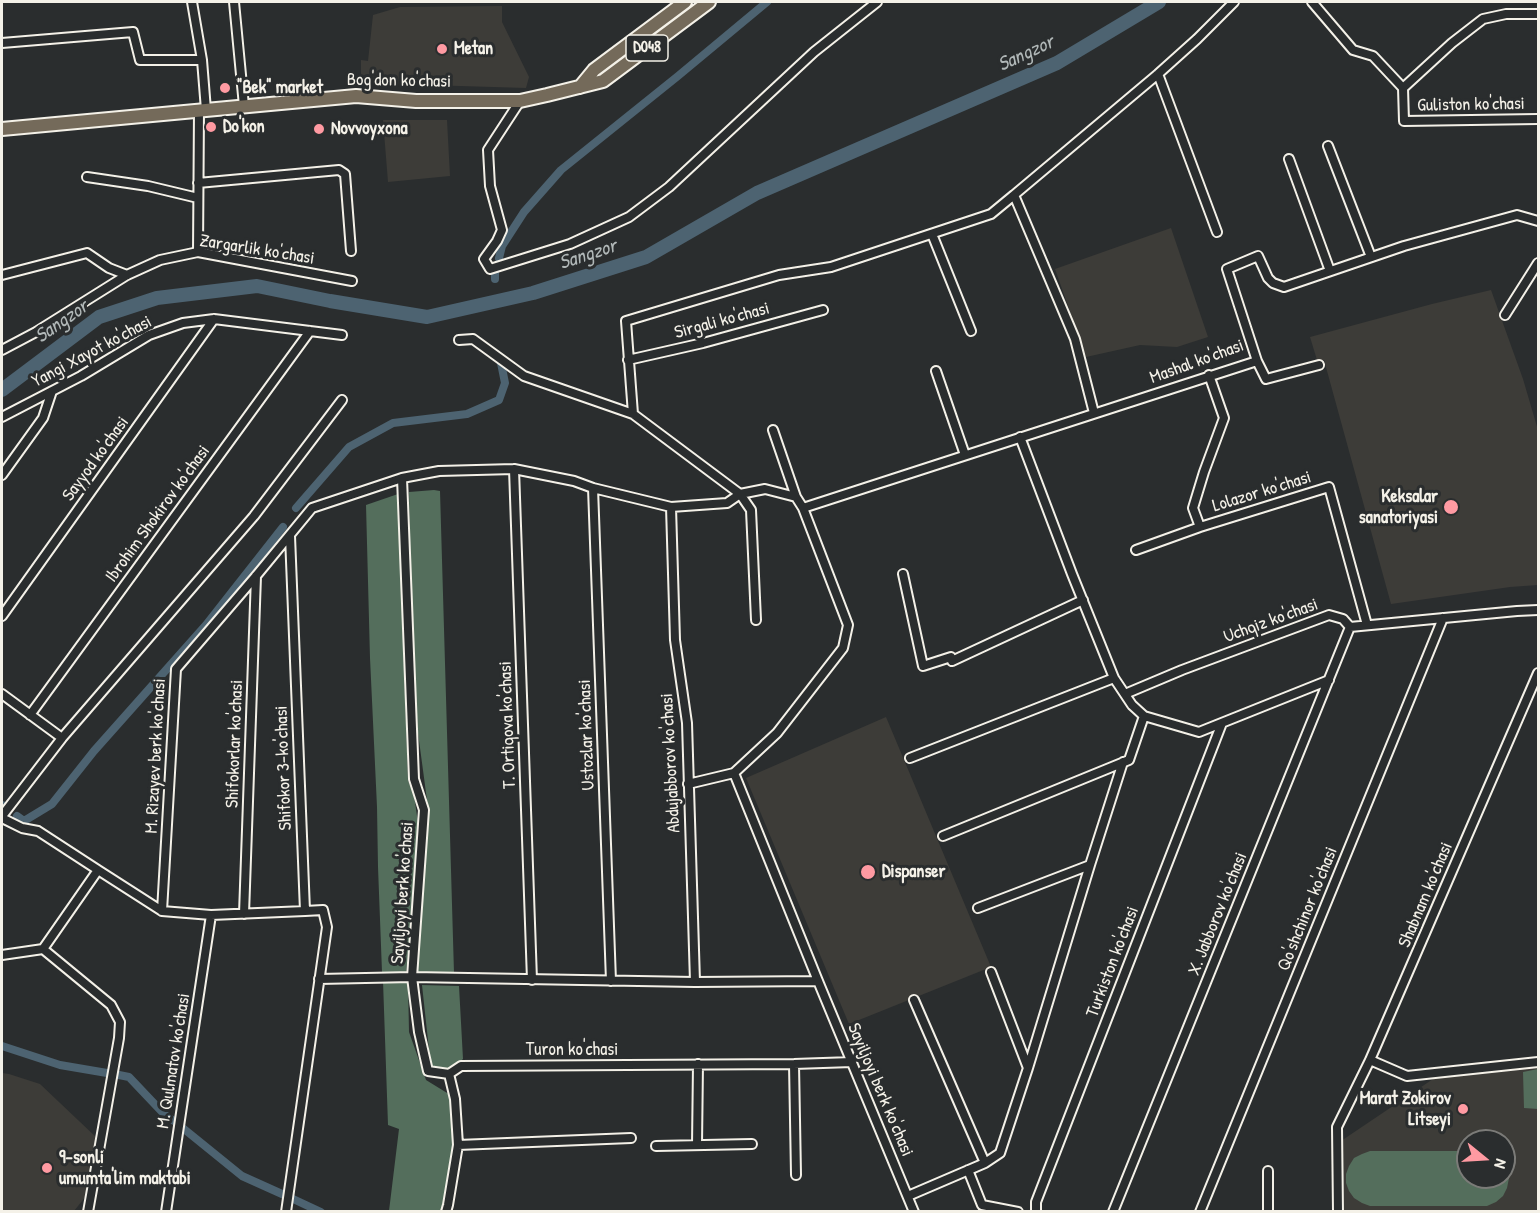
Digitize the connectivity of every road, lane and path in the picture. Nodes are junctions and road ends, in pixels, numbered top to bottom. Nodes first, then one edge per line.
1 (192, 2) edge
2 (234, 2) edge
3 (685, 2) edge
4 (709, 2) edge
5 (877, 2) edge
6 (1234, 2) edge
7 (1312, 2) edge
8 (1539, 14) edge
9 (2, 43) edge
10 (202, 60) junction
11 (1158, 74) junction
12 (580, 87) junction
13 (1403, 88) junction
14 (520, 100) junction
15 (244, 106) junction
16 (202, 110) junction
17 (1539, 118) edge
18 (2, 129) edge
19 (1328, 146) dead end
20 (1290, 159) dead end
21 (87, 177) dead end
22 (198, 183) junction
23 (1014, 195) junction
24 (198, 198) junction
25 (1539, 222) edge
26 (1217, 232) dead end
27 (932, 234) junction
28 (351, 251) dead end
29 (198, 252) junction
30 (1371, 257) junction
31 (1539, 263) edge
32 (1330, 271) junction
33 (2, 275) edge
34 (127, 275) junction
35 (352, 282) dead end
36 (823, 310) dead end
37 (1505, 315) dead end
38 (214, 319) junction
39 (310, 331) junction
40 (970, 331) dead end
41 (342, 335) dead end
42 (459, 340) dead end
43 (2, 350) edge
44 (628, 360) junction
45 (1257, 361) junction
46 (1319, 365) dead end
47 (936, 371) dead end
48 (1209, 375) junction
49 (52, 391) junction
50 (342, 400) dead end
51 (1094, 413) junction
52 (633, 414) junction
53 (2, 417) edge
54 (773, 430) dead end
55 (1020, 437) junction
56 (965, 455) junction
57 (514, 469) junction
58 (2, 475) edge
59 (402, 478) junction
60 (593, 488) junction
61 (740, 494) junction
62 (796, 497) junction
63 (671, 507) junction
64 (803, 508) junction
65 (1200, 527) junction
66 (290, 536) junction
67 (1136, 550) dead end
68 (903, 574) dead end
69 (256, 576) junction
70 (1083, 600) junction
71 (1539, 610) edge
72 (2, 616) edge
73 (1443, 618) junction
74 (756, 620) dead end
75 (1367, 626) junction
76 (1350, 627) junction
77 (1539, 673) edge
78 (1114, 678) junction
79 (1329, 680) junction
80 (2, 694) edge
81 (1125, 694) junction
82 (30, 715) junction
83 (1144, 716) junction
84 (1222, 723) junction
85 (62, 738) junction
86 (910, 758) dead end
87 (1123, 762) junction
88 (734, 773) junction
89 (688, 784) junction
90 (2, 817) edge
91 (943, 836) dead end
92 (1090, 865) junction
93 (98, 870) junction
94 (978, 908) dead end
95 (162, 911) junction
96 (305, 911) junction
97 (244, 914) junction
98 (211, 915) junction
99 (43, 949) junction
100 (2, 955) edge
101 (991, 972) dead end
102 (412, 977) junction
103 (319, 979) junction
104 (532, 980) junction
105 (611, 981) junction
106 (818, 981) junction
107 (695, 982) junction
108 (914, 1000) dead end
109 (1370, 1060) junction
110 (852, 1062) junction
111 (1539, 1062) edge
112 (698, 1064) junction
113 (794, 1064) junction
114 (1029, 1068) junction
115 (449, 1074) junction
116 (631, 1138) dead end
117 (752, 1144) dead end
118 (458, 1145) junction
119 (697, 1145) junction
120 (656, 1146) dead end
121 (985, 1163) junction
122 (968, 1170) junction
123 (1268, 1171) dead end
124 (796, 1175) dead end
125 (908, 1196) junction
126 (88, 1212) edge
127 (166, 1212) edge
128 (286, 1212) edge
129 (446, 1212) edge
130 (914, 1212) edge
131 (1018, 1212) edge
132 (1036, 1212) edge
133 (1113, 1212) edge
134 (1200, 1212) edge
135 (1268, 1212) edge
136 (1338, 1212) edge

1 - 10 street
2 - 15 street
3 - 12 main road, D048
4 - 12 main road, D048
5 - 14 street
6 - 11 street
7 - 13 street
8 - 13 street
9 - 10 street
10 - 16 street
11 - 23 street
11 - 26 street
12 - 14 main road, Bog'don ko'chasi / D048
13 - 17 street, Guliston ko'chasi
14 - 15 main road, Bog'don ko'chasi / D048
15 - 16 main road, Bog'don ko'chasi / D048
16 - 18 main road, Bog'don ko'chasi / D048
16 - 22 street
19 - 30 street
20 - 32 street
21 - 24 street
22 - 24 street
22 - 28 street
23 - 27 street
23 - 51 street
24 - 29 street
25 - 30 street, Mashal ko'chasi
27 - 40 street
27 - 44 street
29 - 34 street, Zargarlik ko'chasi
29 - 35 street, Zargarlik ko'chasi
30 - 32 street, Mashal ko'chasi
31 - 37 street
32 - 45 street, Mashal ko'chasi
33 - 34 street
34 - 43 street, Zargarlik ko'chasi
36 - 44 street, Sirgali ko'chasi
38 - 39 street, Yangi Xayot ko'chasi
38 - 49 street, Yangi Xayot ko'chasi
38 - 72 street, Sayyod ko'chasi
39 - 41 street, Yangi Xayot ko'chasi
39 - 82 street, Ibrohim Shokirov ko'chasi
42 - 52 street
44 - 52 street
45 - 46 street
45 - 48 street, Mashal ko'chasi
47 - 56 street
48 - 51 street, Mashal ko'chasi
48 - 65 street
49 - 53 street, Yangi Xayot ko'chasi
49 - 58 street
50 - 85 street
51 - 55 street, Mashal ko'chasi
52 - 61 street
54 - 62 street
55 - 56 street, Mashal ko'chasi
55 - 70 street
56 - 64 street, Mashal ko'chasi
57 - 59 street, M. Rizayev berk ko'chasi
57 - 60 street, M. Rizayev berk ko'chasi
57 - 104 street, T. Ortiqova ko'chasi
59 - 66 street, M. Rizayev berk ko'chasi
59 - 102 street, Sayiljoyi berk ko'chasi
60 - 63 street, M. Rizayev berk ko'chasi
60 - 105 street, Ustozlar ko'chasi
61 - 62 street, M. Rizayev berk ko'chasi
61 - 63 street, M. Rizayev berk ko'chasi
61 - 74 street
62 - 64 street
63 - 89 street, Abdujabborov ko'chasi
64 - 88 street
65 - 67 street, Lolazor ko'chasi
65 - 75 street, Lolazor ko'chasi
66 - 69 street, M. Rizayev berk ko'chasi
66 - 96 street, Shifokor 3-ko'chasi
68 - 70 street
69 - 95 street, M. Rizayev berk ko'chasi
69 - 97 street, Shifokorlar ko'chasi
70 - 78 street
71 - 73 street, Uchqiz ko'chasi
73 - 75 street, Uchqiz ko'chasi
73 - 134 street, Qo'shchinor ko'chasi
75 - 76 street, Uchqiz ko'chasi
76 - 79 street, X. Jabborov ko'chasi
76 - 81 street, Uchqiz ko'chasi
77 - 109 street, Shabnam ko'chasi
78 - 81 street
78 - 86 street
79 - 84 street
79 - 133 street, X. Jabborov ko'chasi
80 - 82 street
81 - 83 street
82 - 85 street
83 - 84 street
83 - 87 street
84 - 132 street, Turkiston ko'chasi
85 - 90 street
87 - 91 street
87 - 92 street
88 - 89 street
88 - 106 street, Sayiljoyi berk ko'chasi
89 - 107 street, Abdujabborov ko'chasi
90 - 93 street
92 - 94 street
92 - 114 street
93 - 95 street
93 - 99 street
95 - 98 street
96 - 97 street
96 - 103 street
97 - 98 street
98 - 127 street, M. Qulmatov ko'chasi
99 - 100 street
99 - 126 street
101 - 114 street
102 - 103 street
102 - 104 street, Sayiljoyi berk ko'chasi
102 - 115 street
103 - 128 street
104 - 105 street, Sayiljoyi berk ko'chasi
105 - 107 street, Sayiljoyi berk ko'chasi
106 - 107 street, Sayiljoyi berk ko'chasi
106 - 110 street, Sayiljoyi berk ko'chasi
108 - 121 street
109 - 111 street
109 - 136 street, Shabnam ko'chasi
110 - 113 street, Turon ko'chasi
110 - 125 street, Sayiljoyi berk ko'chasi
112 - 113 street, Turon ko'chasi
112 - 115 street, Turon ko'chasi
112 - 119 street
113 - 124 street
114 - 121 street
115 - 118 street
116 - 118 street
117 - 119 street
118 - 129 street
119 - 120 street
121 - 122 street
122 - 125 street
122 - 131 street
123 - 135 street
125 - 130 street, Sayiljoyi berk ko'chasi

